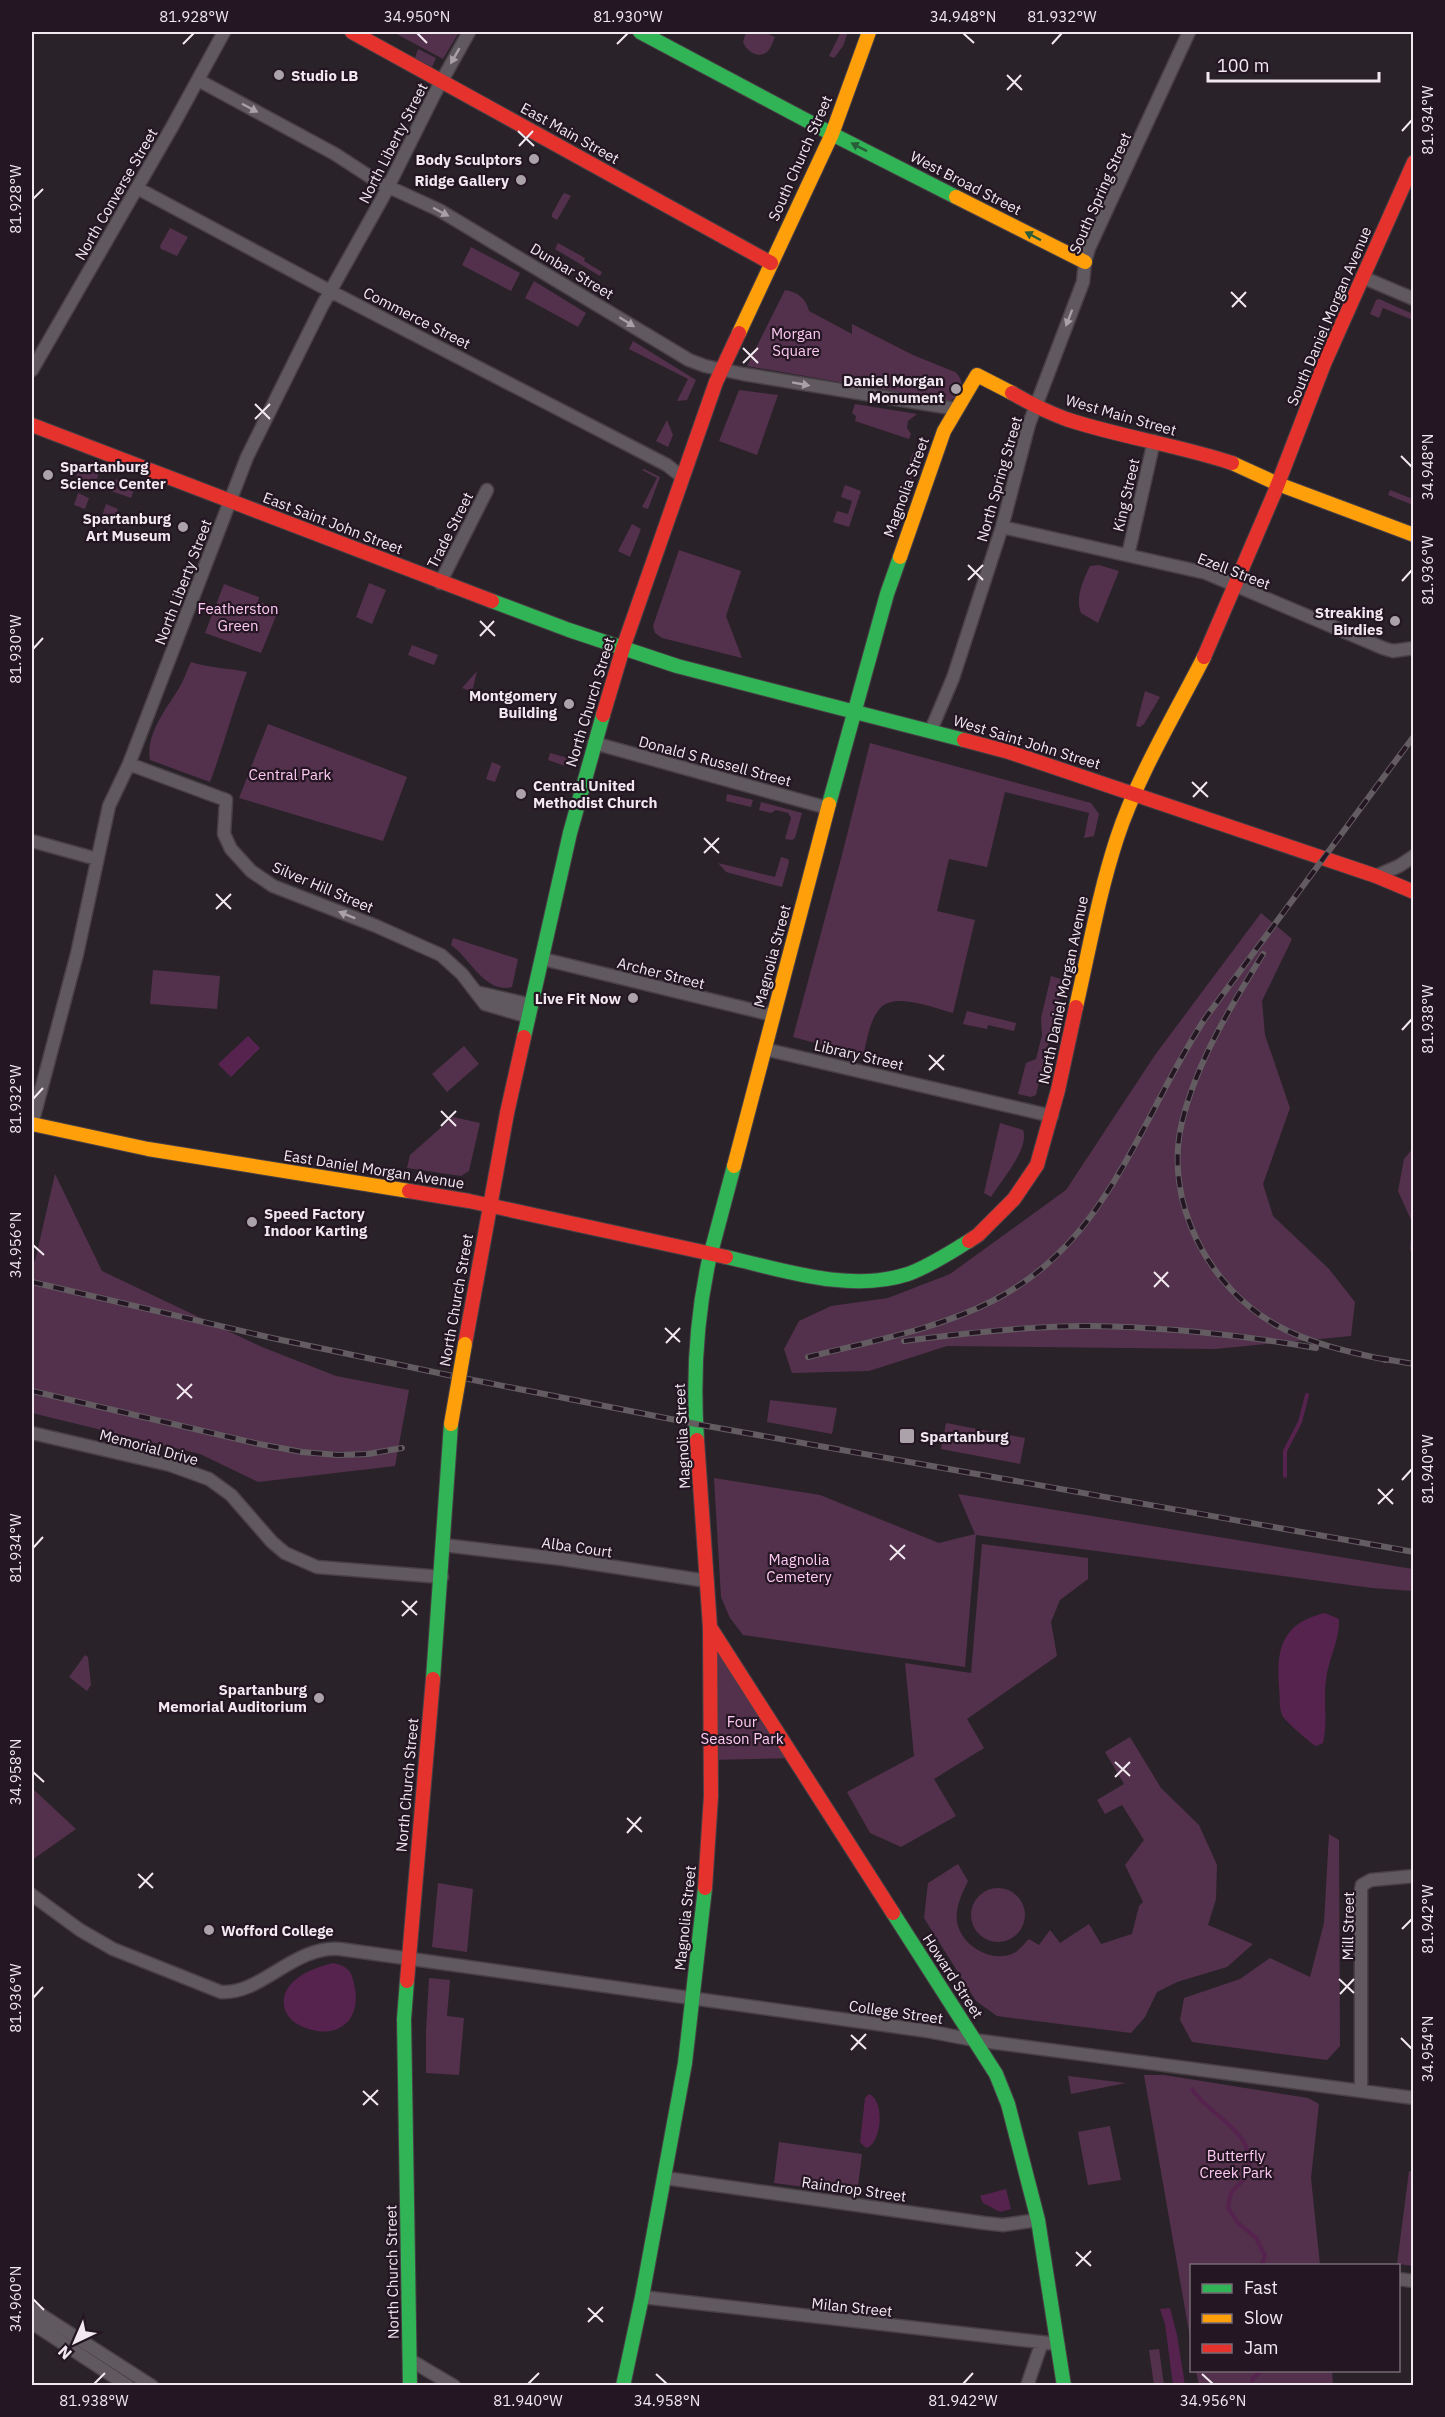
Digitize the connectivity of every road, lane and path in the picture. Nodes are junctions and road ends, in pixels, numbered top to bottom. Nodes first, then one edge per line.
1 (224, 32) edge
2 (352, 32) edge
3 (469, 32) edge
4 (640, 32) edge
5 (869, 32) edge
6 (1189, 32) edge
7 (198, 80) junction
8 (441, 81) junction
9 (832, 134) junction
10 (1413, 162) edge
11 (388, 187) junction
12 (137, 188) junction
13 (771, 262) junction
14 (1085, 262) junction
15 (1362, 276) junction
16 (330, 291) junction
17 (1413, 298) edge
18 (721, 369) junction
19 (32, 370) edge
20 (977, 375) joint
21 (1037, 405) junction
22 (957, 409) junction
23 (32, 425) edge
24 (1154, 441) junction
25 (682, 477) junction
26 (1280, 479) junction
27 (487, 490) dead end
28 (231, 501) junction
29 (1413, 523) edge
30 (1002, 527) junction
31 (1413, 535) edge
32 (1128, 555) junction
33 (440, 583) junction
34 (1236, 585) junction
35 (623, 648) junction
36 (1413, 648) edge
37 (854, 711) junction
38 (931, 730) junction
39 (594, 743) junction
40 (129, 764) junction
41 (1135, 793) junction
42 (828, 808) junction
43 (32, 841) edge
44 (1413, 856) edge
45 (97, 859) junction
46 (1376, 876) junction
47 (1413, 892) edge
48 (543, 959) junction
49 (476, 992) junction
50 (531, 1011) junction
51 (773, 1015) junction
52 (764, 1049) junction
53 (1052, 1116) junction
54 (32, 1124) edge
55 (488, 1205) junction
56 (710, 1254) junction
57 (32, 1433) edge
58 (443, 1545) junction
59 (442, 1577) junction
60 (707, 1581) junction
61 (710, 1627) junction
62 (1413, 1876) edge
63 (32, 1895) edge
64 (409, 1960) junction
65 (693, 1998) junction
66 (974, 2040) junction
67 (1361, 2091) junction
68 (1413, 2098) edge
69 (665, 2178) junction
70 (1038, 2220) junction
71 (642, 2297) junction
72 (32, 2309) edge
73 (32, 2323) edge
74 (1042, 2342) junction
75 (1058, 2344) junction
76 (410, 2360) junction
77 (128, 2385) edge
78 (152, 2385) edge
79 (410, 2385) edge
80 (453, 2385) edge
81 (623, 2385) edge
82 (1027, 2385) edge
83 (1064, 2385) edge

1 - 7 street, North Converse Street
2 - 8 main road, East Main Street
3 -> 8 street, North Liberty Street
4 - 9 main road, West Broad Street
5 - 9 main road, South Church Street
6 - 14 street, South Spring Street
7 -> 11 street, Dunbar Street
7 - 12 street, North Converse Street
8 - 11 street, North Liberty Street
8 - 13 main road, East Main Street
9 - 13 main road, South Church Street
14 -> 9 main road, West Broad Street
10 - 15 main road, South Daniel Morgan Avenue
11 - 16 street, North Liberty Street
11 -> 18 street, Dunbar Street
12 - 16 street, Commerce Street
12 - 19 street, North Converse Street
13 - 18 main road, North Church Street
14 -> 21 street, South Spring Street
15 - 17 street
15 - 26 main road, South Daniel Morgan Avenue
16 - 25 street, Commerce Street
16 - 28 street, North Liberty Street
18 -> 22 street, Dunbar Street
18 - 25 main road, North Church Street
20 - 21 main road, West Main Street
20 - 22 main road, Magnolia Street
21 - 24 main road, West Main Street
21 - 30 street, North Spring Street
22 - 37 main road, Magnolia Street
23 - 28 main road, East Saint John Street
24 - 26 main road, West Main Street
24 - 32 street, King Street
25 - 35 main road, North Church Street
26 - 29 main road, West Main Street
26 - 31 main road, West Main Street
26 - 34 main road, North Daniel Morgan Avenue
27 - 33 street, Trade Street
28 - 33 main road, East Saint John Street
28 - 40 street, North Liberty Street
30 - 32 street, Ezell Street
30 - 38 street, North Spring Street
32 - 34 street, Ezell Street
33 - 35 main road, East Saint John Street
34 - 36 street, Ezell Street
34 - 41 main road, North Daniel Morgan Avenue
35 - 37 main road, West Saint John Street
35 - 39 main road, North Church Street
37 - 38 main road, West Saint John Street
37 - 42 main road, Magnolia Street
38 - 41 main road, West Saint John Street
39 - 42 street, Donald S Russell Street
39 - 48 main road, North Church Street
40 - 45 street, North Liberty Street
49 -> 40 street, Silver Hill Street
41 - 46 main road, West Saint John Street
41 - 53 main road, North Daniel Morgan Avenue
42 - 51 main road, Magnolia Street
43 - 45 street
44 - 46 street
45 - 54 street, North Liberty Street
46 - 47 main road, West Saint John Street
48 - 50 main road, North Church Street
48 - 51 street, Archer Street
49 - 50 street
49 - 50 street, Silver Hill Street
50 - 55 main road, North Church Street
51 - 52 main road, Magnolia Street
52 - 53 street, Library Street
52 - 56 main road, Magnolia Street
53 - 56 main road, North Daniel Morgan Avenue
54 - 55 main road, East Daniel Morgan Avenue
55 - 56 main road, East Daniel Morgan Avenue
55 - 58 main road, North Church Street, bridge
56 - 60 main road, Magnolia Street
57 - 59 street, Memorial Drive
58 - 59 main road, North Church Street
58 - 60 street, Alba Court
59 - 64 main road, North Church Street
60 - 61 main road, Magnolia Street
61 - 65 main road, Magnolia Street
61 - 66 main road, Howard Street
62 - 67 street, Mill Street
63 - 64 street, College Street
64 - 65 street, College Street
64 - 76 main road, North Church Street
65 - 66 street, College Street
65 - 69 main road, Magnolia Street
66 - 67 street, College Street
66 - 70 main road, Howard Street
67 - 68 street, College Street
69 - 70 street, Raindrop Street
69 - 71 main road, Magnolia Street
70 - 75 main road, Howard Street
71 - 74 street, Milan Street
71 - 81 main road, Magnolia Street
72 - 78 street
73 - 77 street
74 - 75 street, Milan Street
74 - 82 street
75 - 83 main road, Howard Street
76 - 79 main road, North Church Street
76 - 80 street

